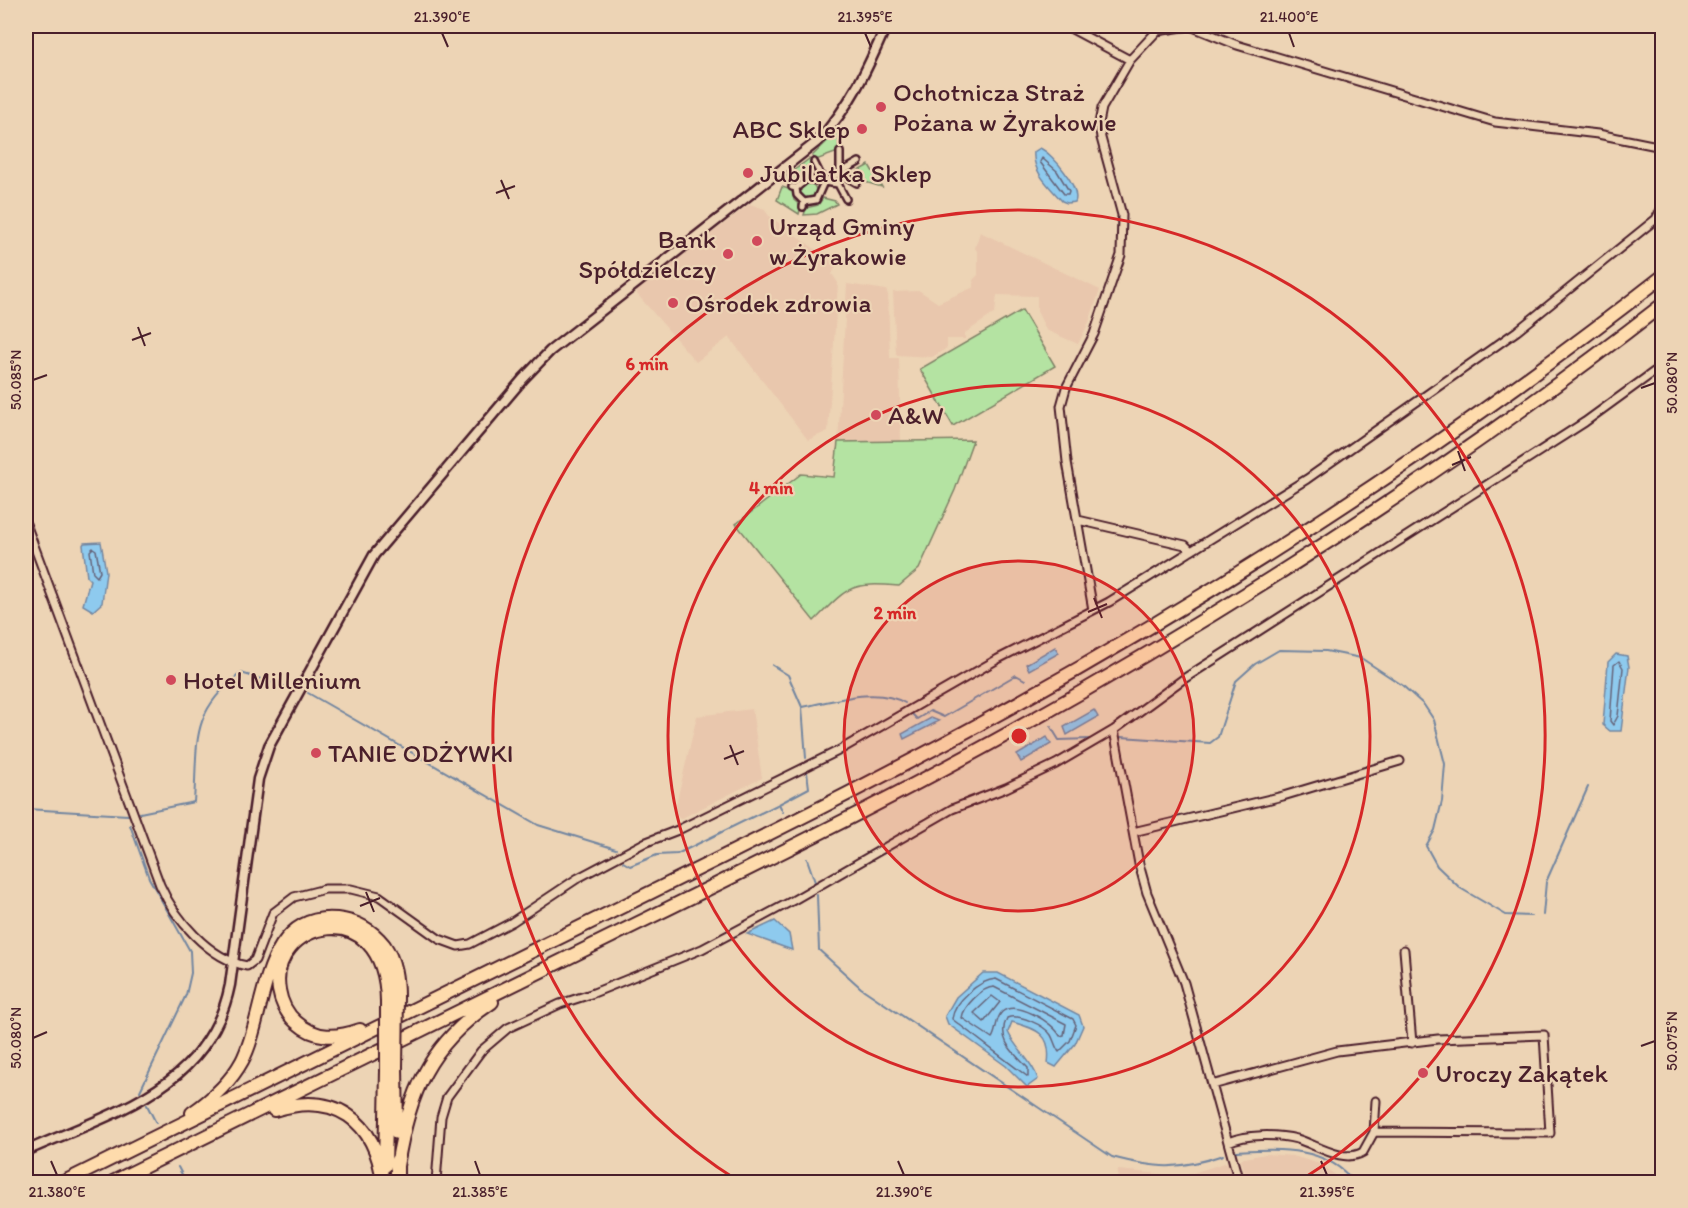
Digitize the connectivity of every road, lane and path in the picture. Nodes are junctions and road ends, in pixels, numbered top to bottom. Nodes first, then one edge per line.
1 (886, 26) edge
2 (1066, 26) edge
3 (1195, 27) edge
4 (1130, 60) junction
5 (1662, 147) edge
6 (840, 152) dead end
7 (814, 162) dead end
8 (859, 162) dead end
9 (840, 173) junction
10 (824, 182) junction
11 (857, 183) dead end
12 (846, 200) dead end
13 (1662, 207) edge
14 (1662, 277) edge
15 (1662, 305) edge
16 (1662, 366) edge
17 (1078, 520) junction
18 (26, 524) edge
19 (1191, 551) junction
20 (1093, 610) junction
21 (1114, 729) junction
22 (1400, 761) dead end
23 (1134, 832) junction
24 (1404, 950) dead end
25 (234, 963) junction
26 (531, 977) junction
27 (392, 999) junction
28 (404, 1015) junction
29 (1412, 1043) junction
30 (392, 1069) junction
31 (1212, 1085) junction
32 (1376, 1101) dead end
33 (236, 1122) junction
34 (1374, 1132) junction
35 (156, 1137) junction
36 (1228, 1142) junction
37 (26, 1151) edge
38 (397, 1166) junction
39 (64, 1182) edge
40 (114, 1182) edge
41 (384, 1182) edge
42 (397, 1182) edge
43 (436, 1182) edge
44 (1239, 1182) edge

1 - 25 street
2 - 4 street
3 - 4 street
3 - 5 street
4 - 17 street
6 - 9 street
7 - 10 street
8 - 9 street
9 - 10 street
9 - 11 street
10 - 10 street
10 - 12 street
13 - 19 street
14 - 28 highway
15 - 26 highway
16 - 21 street
17 - 19 street
17 - 20 street
18 - 25 street
19 - 20 street
20 - 25 street
21 - 23 street
21 - 43 street
22 - 23 street
23 - 31 street
24 - 29 street
25 - 37 street
26 - 33 highway
26 - 38 highway
27 - 28 highway
27 - 30 highway, bridge
27 - 35 highway
28 - 35 highway
29 - 31 street
29 - 34 street
30 - 38 highway
30 - 41 highway
31 - 36 street
32 - 34 street
33 - 40 highway
33 - 41 highway
34 - 36 street
35 - 39 highway
36 - 44 street
38 - 42 highway

